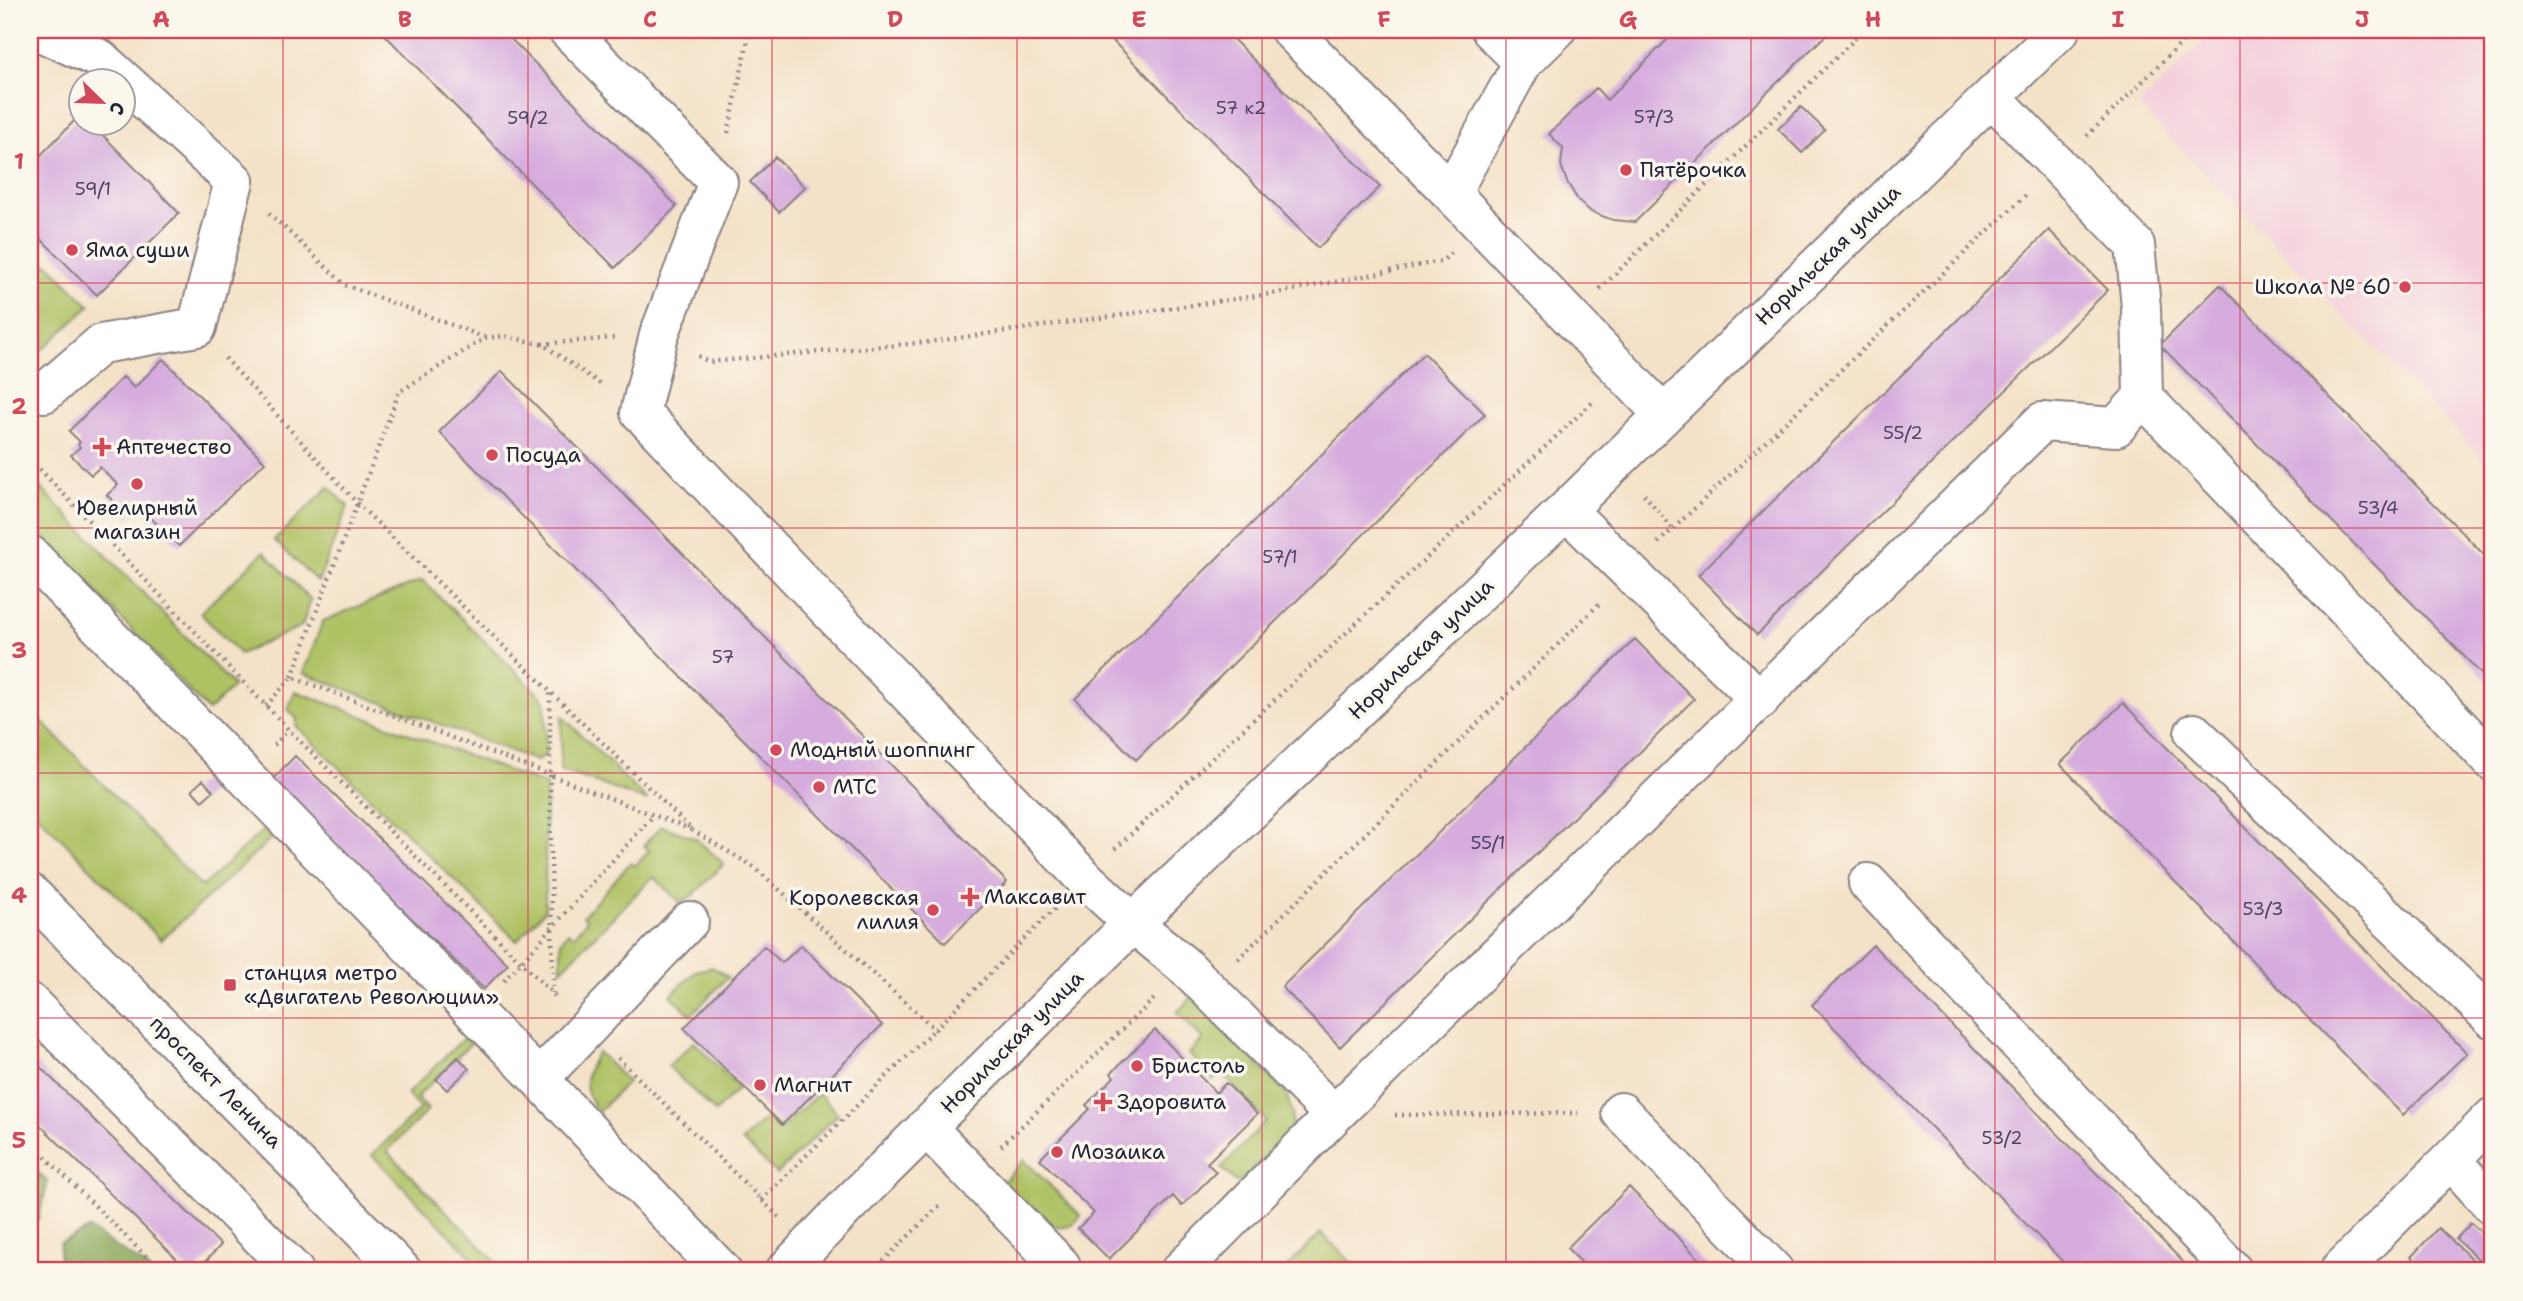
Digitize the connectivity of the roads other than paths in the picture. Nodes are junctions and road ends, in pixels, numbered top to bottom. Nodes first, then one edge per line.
1 (36, 30) edge
2 (568, 30) edge
3 (1290, 30) edge
4 (1491, 30) edge
5 (1556, 30) edge
6 (2060, 30) edge
7 (1523, 62) junction
8 (1992, 97) junction
9 (1451, 192) junction
10 (44, 393) dead end
11 (2143, 397) junction
12 (1663, 414) junction
13 (1566, 510) junction
14 (30, 555) edge
15 (1760, 701) junction
16 (2194, 733) dead end
17 (2493, 762) edge
18 (1868, 883) dead end
19 (30, 893) edge
20 (689, 921) dead end
21 (1133, 923) junction
22 (30, 1003) edge
23 (2493, 1019) edge
24 (539, 1079) junction
25 (1621, 1112) road end
26 (1334, 1115) junction
27 (2493, 1117) edge
28 (926, 1127) junction
29 (2451, 1160) junction
30 (2493, 1206) edge
31 (796, 1258) edge
32 (1062, 1266) dead end
33 (2341, 1270) edge
34 (294, 1271) edge
35 (402, 1271) edge
36 (722, 1271) edge
37 (1180, 1271) edge
38 (1774, 1271) edge
39 (2233, 1271) edge

1 - 10 street
2 - 21 street
3 - 9 street
4 - 7 street
5 - 7 street
6 - 8 street, Норильская улица
7 - 9 street
8 - 11 street
8 - 12 street, Норильская улица
9 - 12 street
11 - 15 street
11 - 17 street
12 - 13 street, Норильская улица
13 - 15 street
13 - 21 street, Норильская улица
14 - 24 street
15 - 26 street
16 - 23 street
18 - 39 street
19 - 35 street, проспект Ленина
20 - 24 street
21 - 26 street
21 - 28 street, Норильская улица
22 - 34 street
24 - 36 street
25 - 38 street
26 - 37 street
27 - 29 street
28 - 31 street, Норильская улица
28 - 32 street
29 - 30 street
29 - 33 street

